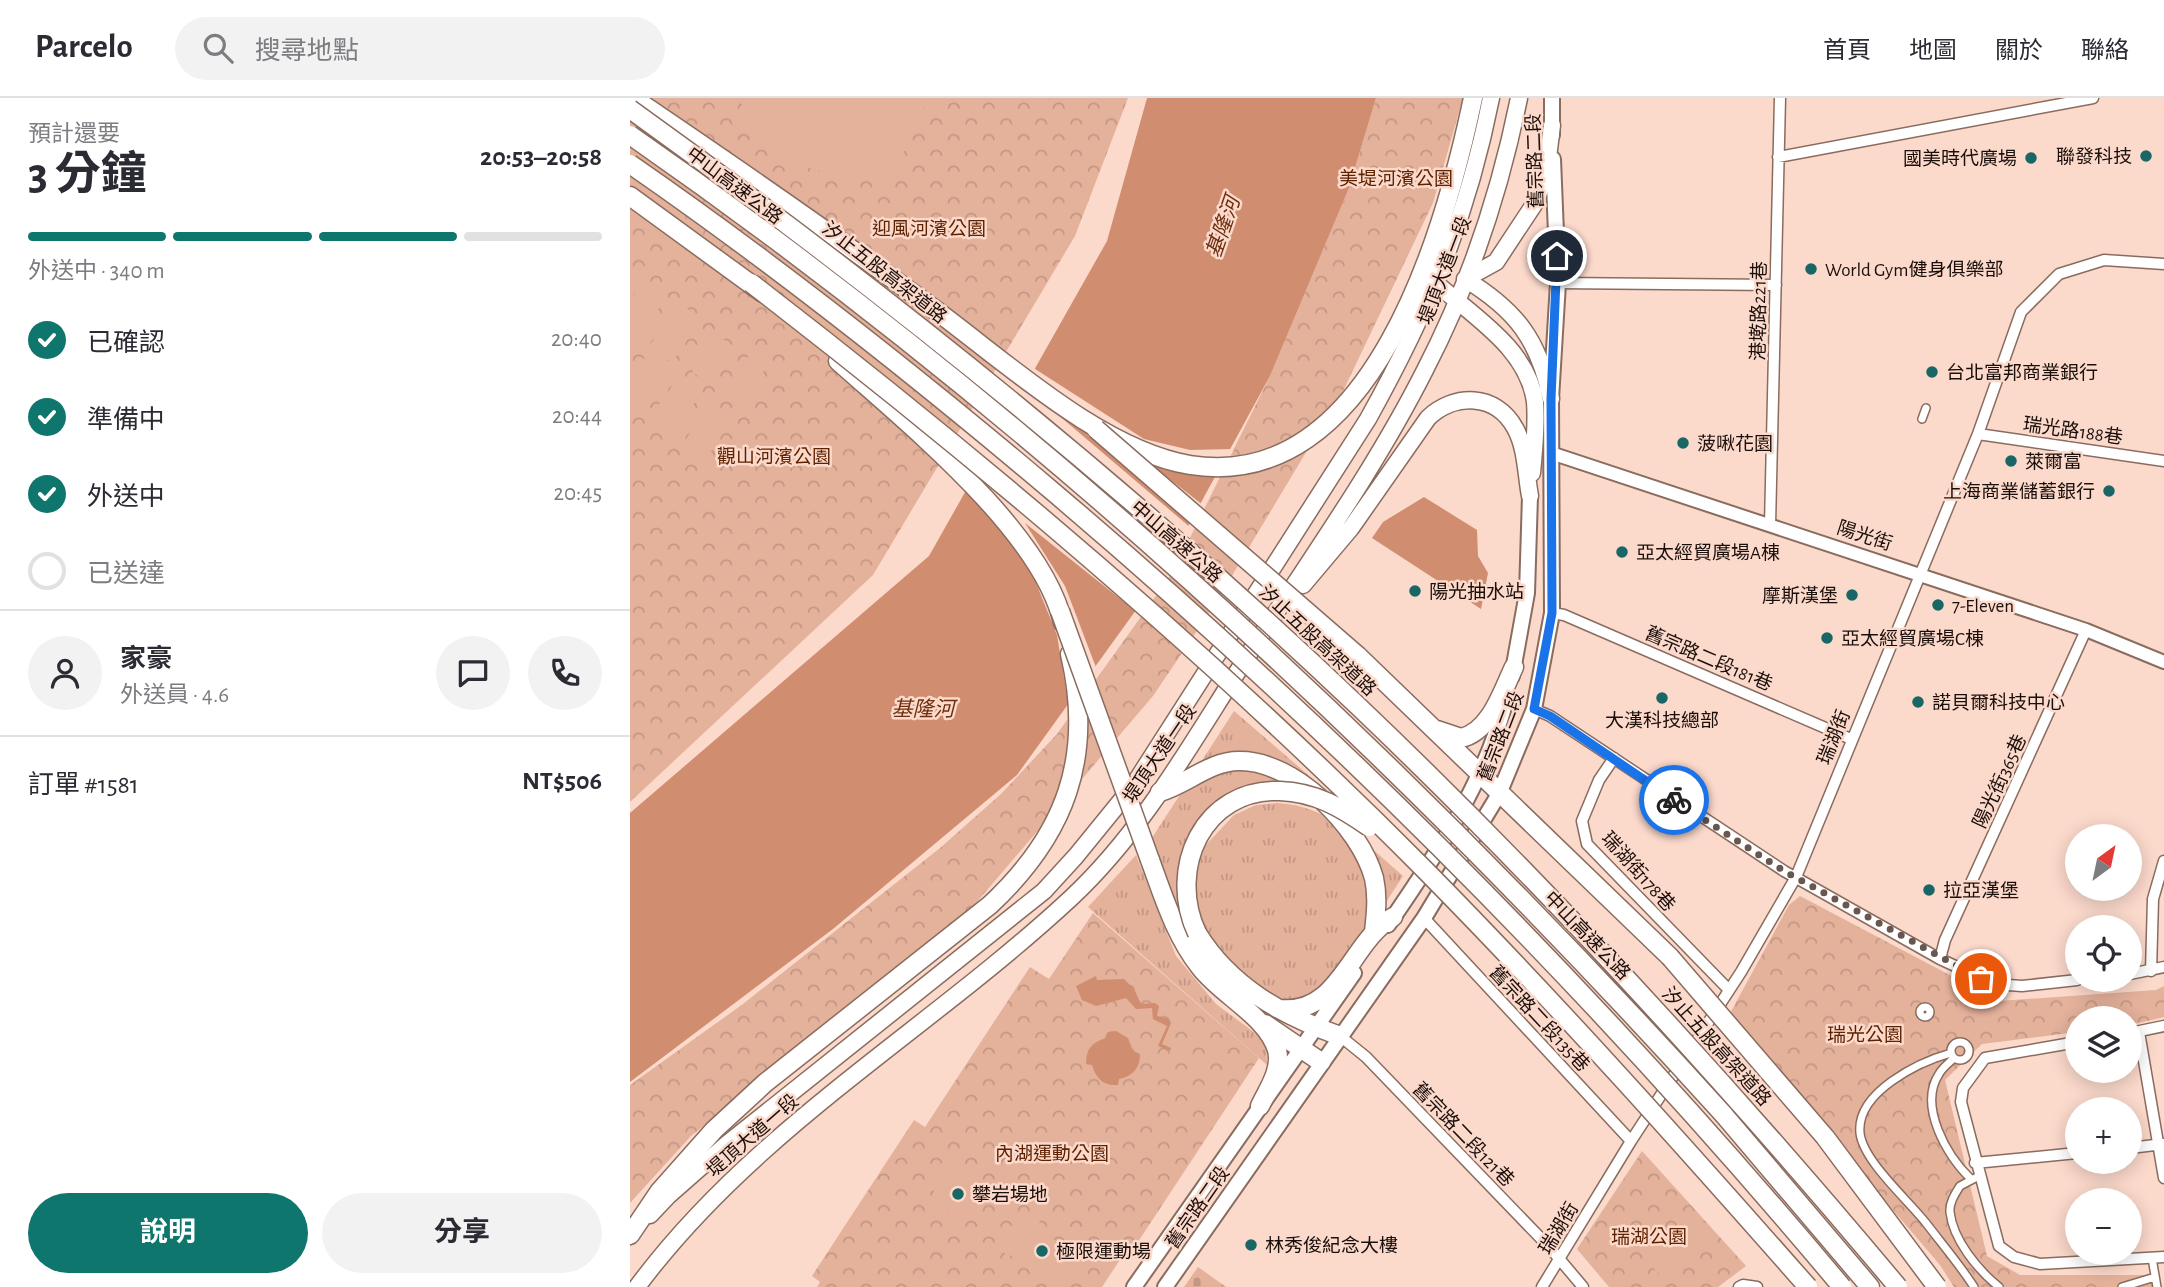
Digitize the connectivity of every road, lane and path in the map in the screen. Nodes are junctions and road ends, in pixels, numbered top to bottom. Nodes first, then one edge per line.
1 (634, 98) edge
2 (1473, 98) edge
3 (1492, 98) edge
4 (1518, 98) edge
5 (1552, 98) edge
6 (1780, 98) edge
7 (2093, 98) edge
8 (630, 109) edge
9 (1552, 125) junction
10 (630, 135) edge
11 (1778, 157) junction
12 (630, 164) edge
13 (630, 196) edge
14 (2164, 264) edge
15 (1465, 279) junction
16 (751, 283) junction
17 (1558, 283) junction
18 (1437, 284) junction
19 (1776, 285) junction
20 (1457, 302) junction
21 (1551, 399) junction
22 (1926, 407) dead end
23 (1923, 419) dead end
24 (1096, 429) junction
25 (1978, 434) junction
26 (1552, 453) junction
27 (2164, 461) edge
28 (1530, 496) junction
29 (1770, 525) junction
30 (1920, 574) junction
31 (1060, 611) junction
32 (1552, 613) junction
33 (2086, 630) junction
34 (1263, 632) junction
35 (2163, 658) edge
36 (1514, 667) junction
37 (1534, 709) junction
38 (1426, 722) junction
39 (1851, 739) junction
40 (1614, 758) junction
41 (1479, 774) junction
42 (1160, 792) junction
43 (1499, 794) junction
44 (2164, 862) edge
45 (1424, 869) junction
46 (1796, 877) junction
47 (1393, 917) junction
48 (1424, 918) junction
49 (1374, 932) junction
50 (1940, 959) junction
51 (2164, 967) edge
52 (2151, 971) junction
53 (2142, 972) edge
54 (2065, 981) edge
55 (1729, 990) junction
56 (1280, 1009) junction
57 (1245, 1010) junction
58 (2164, 1026) edge
59 (1316, 1027) junction
60 (2142, 1030) edge
61 (1340, 1035) junction
62 (2065, 1044) edge
63 (1301, 1048) junction
64 (1952, 1056) junction
65 (1966, 1058) junction
66 (1321, 1062) junction
67 (2142, 1064) edge
68 (1976, 1068) junction
69 (1261, 1106) junction
70 (1631, 1141) junction
71 (2162, 1144) edge
72 (2142, 1146) edge
73 (2065, 1154) edge
74 (1975, 1163) junction
75 (1974, 1177) junction
76 (2164, 1178) edge
77 (630, 1237) edge
78 (2164, 1257) edge
79 (2152, 1258) junction
80 (1560, 1260) junction
81 (2155, 1277) junction
82 (637, 1287) edge
83 (1134, 1287) edge
84 (1165, 1287) edge
85 (1542, 1287) edge
86 (1583, 1287) edge
87 (1738, 1287) edge
88 (1757, 1287) edge
89 (1808, 1287) edge
90 (1842, 1287) edge
91 (1870, 1287) edge
92 (1898, 1287) edge
93 (1937, 1287) edge
94 (1975, 1287) edge
95 (1999, 1287) edge
96 (2122, 1287) edge
97 (2157, 1287) edge

1 - 24 highway
2 - 24 highway
3 - 18 highway, 堤頂大道一段
4 - 15 highway, 堤頂大道一段
5 - 9 main road, 舊宗路二段
6 - 11 street, 港墘路221巷
7 - 11 street
8 - 92 highway, 汐止五股高架道路, bridge
9 - 15 highway
9 - 17 main road, 舊宗路二段
10 - 91 highway, 中山高速公路, bridge
11 - 19 street, 港墘路221巷
12 - 90 highway, bridge
13 - 16 highway
14 - 25 street, 瑞湖街
15 - 20 highway, 堤頂大道一段
15 - 21 highway
16 - 31 highway, bridge
16 - 45 highway, bridge
17 - 19 street
17 - 21 main road, 舊宗路二段
18 - 20 highway
18 - 77 highway, 堤頂大道一段
19 - 29 street, 港墘路221巷
20 - 28 highway
20 - 34 highway, 堤頂大道一段
21 - 26 main road, 舊宗路二段
22 - 23 street
24 - 38 highway, bridge
25 - 27 street, 瑞光路188巷
25 - 30 street, 瑞湖街
26 - 29 street, 陽光街
26 - 32 main road, 舊宗路二段
28 - 34 highway
28 - 36 main road, 舊宗路二段
29 - 30 street, 陽光街
30 - 33 street, 陽光街
30 - 39 street, 瑞湖街
31 - 57 highway, bridge
31 - 77 highway, bridge
32 - 37 main road, 舊宗路二段
32 - 39 street, 舊宗路二段181巷
33 - 35 street, 陽光街
33 - 50 street, 陽光街365巷
34 - 42 highway, 堤頂大道一段
36 - 38 highway
36 - 41 main road, 舊宗路二段
37 - 40 street
37 - 43 main road, 舊宗路二段
38 - 41 highway
39 - 46 street, 瑞湖街
40 - 46 street
40 - 55 street, 瑞湖街178巷
41 - 43 highway
41 - 47 main road, 舊宗路二段
42 - 49 highway
42 - 82 highway, 堤頂大道一段
43 - 48 main road, 舊宗路二段
43 - 93 highway, bridge
44 - 52 street
45 - 56 highway, bridge
45 - 89 highway, bridge
46 - 50 street
46 - 55 street, 瑞湖街
47 - 49 highway
47 - 59 main road, 舊宗路二段
48 - 61 main road, 舊宗路二段
48 - 70 street, 舊宗路二段135巷
49 - 56 highway
50 - 54 street
51 - 52 street
52 - 53 street
55 - 70 street, 瑞湖街
56 - 59 highway
57 - 63 highway
57 - 69 highway
58 - 60 street
59 - 61 highway
59 - 63 main road, 舊宗路二段
61 - 66 main road, 舊宗路二段
61 - 80 street, 舊宗路二段121巷
62 - 68 street
63 - 66 highway
63 - 69 main road, 舊宗路二段
64 - 65 street
64 - 65 street
64 - 75 street
64 - 94 street
65 - 68 street
66 - 84 main road, 舊宗路二段
67 - 71 street
68 - 74 street
69 - 83 main road, 舊宗路二段
70 - 80 street, 瑞湖街
71 - 72 street
71 - 76 street
73 - 74 street
74 - 75 street
75 - 79 street
75 - 95 street
78 - 79 street
79 - 81 street
80 - 85 street, 瑞湖街
80 - 86 street, 舊宗路二段121巷
81 - 96 street
81 - 97 street
87 - 88 street

